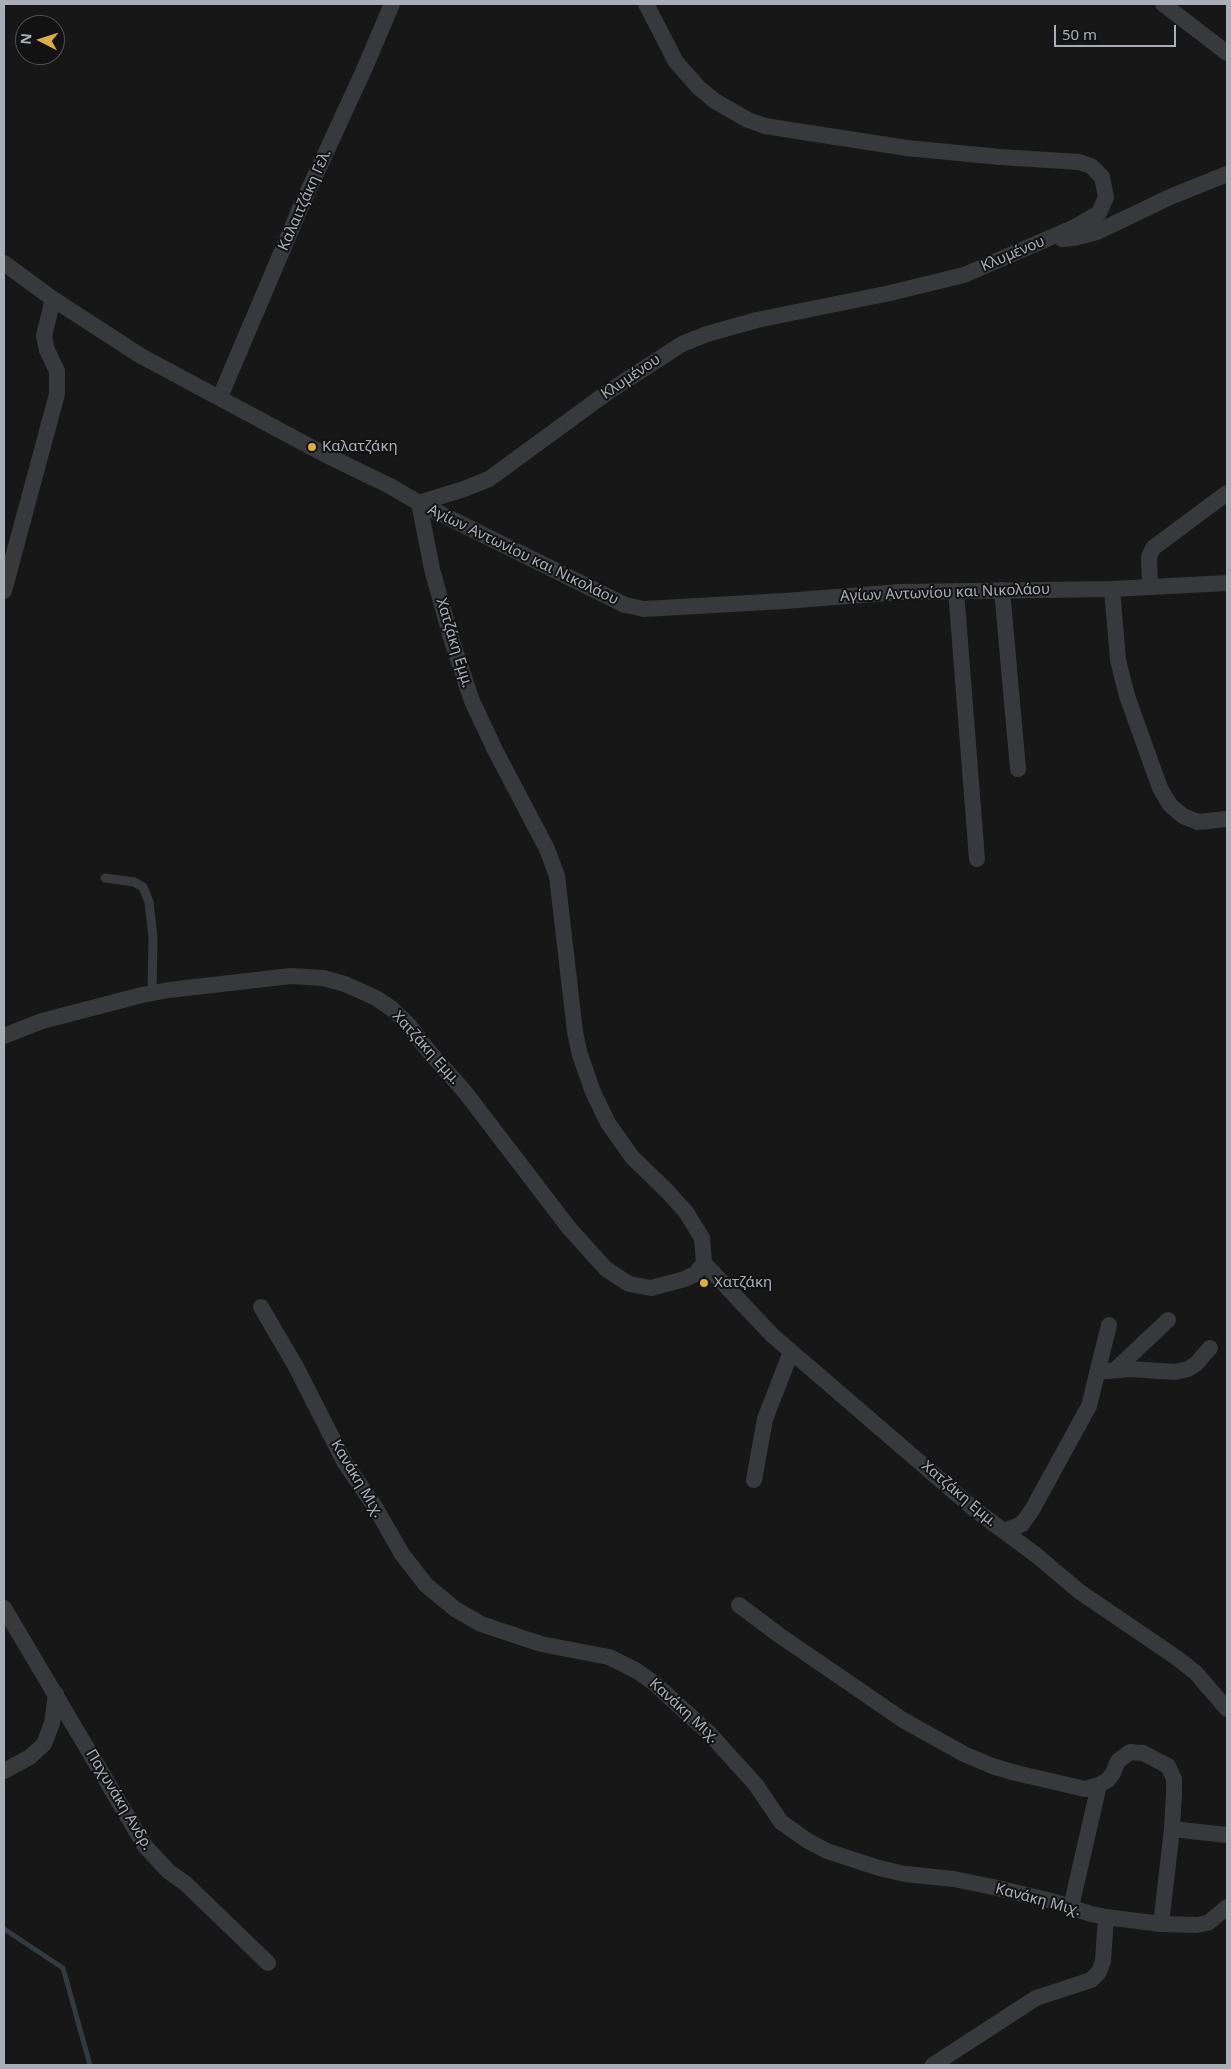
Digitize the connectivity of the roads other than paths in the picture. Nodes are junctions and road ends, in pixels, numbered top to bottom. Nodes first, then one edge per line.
1 (392, 4) edge
2 (646, 4) edge
3 (1163, 4) edge
4 (1227, 53) edge
5 (1227, 174) edge
6 (1050, 238) junction
7 (4, 262) edge
8 (53, 299) junction
9 (220, 397) junction
10 (1227, 493) edge
11 (419, 503) junction
12 (1227, 583) edge
13 (1150, 586) junction
14 (1112, 589) junction
15 (1002, 590) junction
16 (4, 591) edge
17 (956, 591) junction
18 (1018, 769) dead end
19 (1227, 819) edge
20 (977, 859) dead end
21 (105, 878) dead end
22 (152, 993) junction
23 (4, 1036) edge
24 (704, 1263) junction
25 (261, 1307) dead end
26 (1168, 1320) dead end
27 (1109, 1325) dead end
28 (1210, 1348) dead end
29 (791, 1352) junction
30 (1115, 1370) junction
31 (1097, 1372) junction
32 (754, 1480) dead end
33 (1004, 1531) junction
34 (739, 1605) dead end
35 (4, 1608) edge
36 (56, 1694) junction
37 (1227, 1709) edge
38 (4, 1771) edge
39 (1098, 1785) junction
40 (1172, 1829) junction
41 (1227, 1835) edge
42 (1071, 1907) junction
43 (1227, 1907) edge
44 (1106, 1917) junction
45 (1161, 1924) junction
46 (268, 1963) dead end
47 (933, 2065) edge

1 - 9 street, Καλαιτζάκη Γελ.
2 - 6 street, Κλυμένου
3 - 4 street
5 - 6 street
6 - 11 street, Κλυμένου
7 - 8 street, Αγίων Αντωνίου και Νικολάου
8 - 9 street, Αγίων Αντωνίου και Νικολάου
8 - 16 street
9 - 11 street, Αγίων Αντωνίου και Νικολάου
10 - 13 street
11 - 17 street, Αγίων Αντωνίου και Νικολάου
11 - 24 street, Χατζάκη Εμμ.
12 - 13 street, Αγίων Αντωνίου και Νικολάου
13 - 14 street, Αγίων Αντωνίου και Νικολάου
14 - 15 street, Αγίων Αντωνίου και Νικολάου
14 - 19 street
15 - 17 street, Αγίων Αντωνίου και Νικολάου
15 - 18 street
17 - 20 street
21 - 22 lane
22 - 23 street, Χατζάκη Εμμ.
22 - 24 street, Χατζάκη Εμμ.
24 - 29 street, Χατζάκη Εμμ.
25 - 42 street, Κανάκη Μιχ.
26 - 30 street
27 - 31 street
28 - 30 street
29 - 32 street
29 - 33 street, Χατζάκη Εμμ.
30 - 31 street
31 - 33 street
33 - 37 street, Χατζάκη Εμμ.
34 - 39 street
35 - 36 street, Παχυνάκη Ανδρ.
36 - 38 street
36 - 46 street, Παχυνάκη Ανδρ.
39 - 40 street
39 - 42 street
40 - 41 street
40 - 45 street
42 - 44 street, Κανάκη Μιχ.
43 - 45 street, Κανάκη Μιχ.
44 - 45 street, Κανάκη Μιχ.
44 - 47 street

